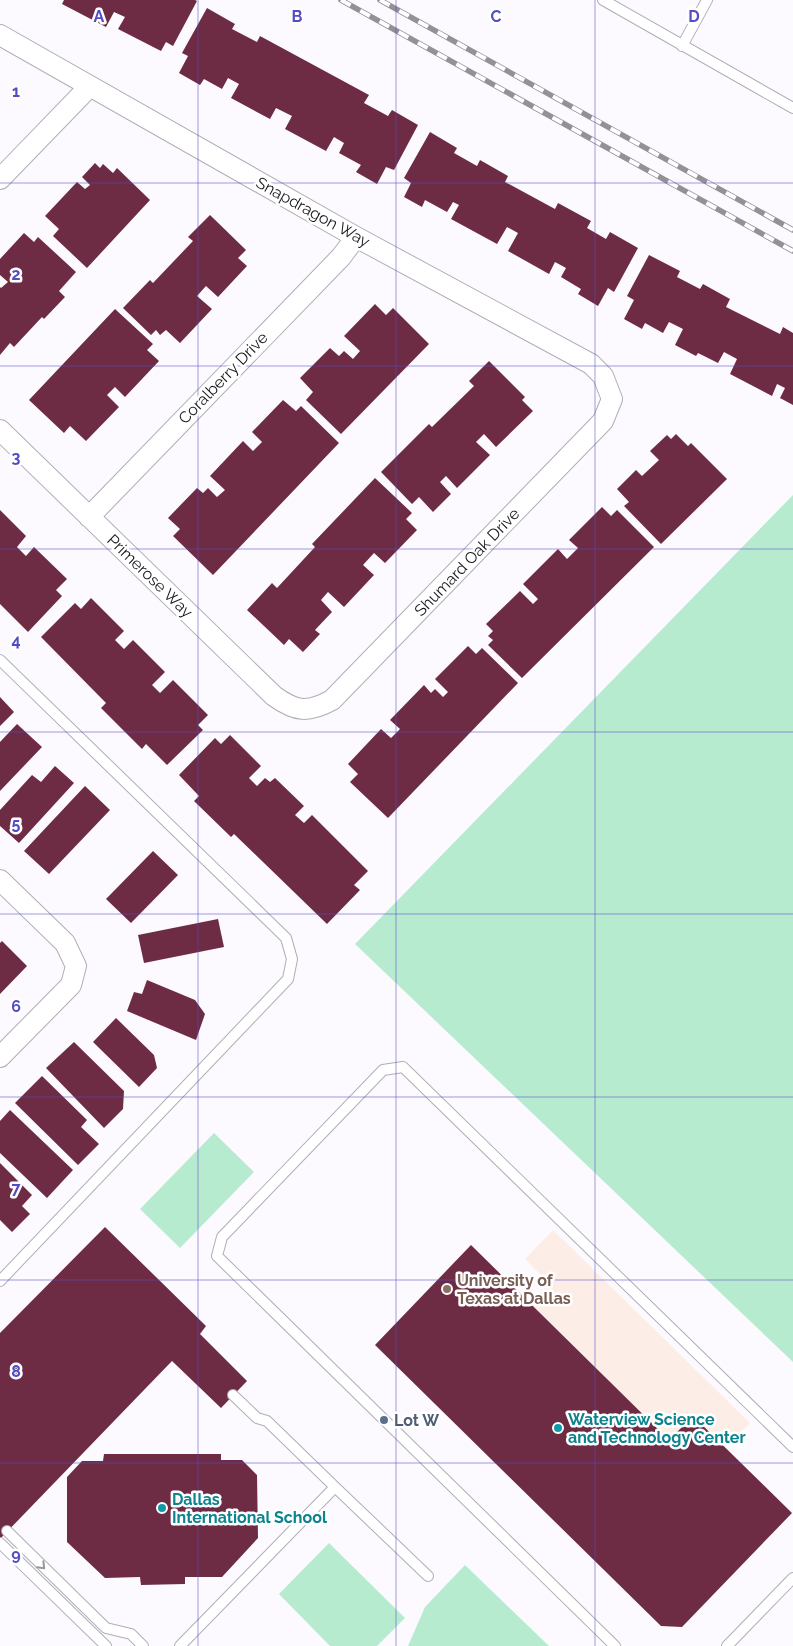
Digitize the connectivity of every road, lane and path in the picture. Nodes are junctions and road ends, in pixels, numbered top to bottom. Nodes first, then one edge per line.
1 (602, 0) edge
2 (707, 0) edge
3 (0, 36) edge
4 (682, 46) junction
5 (90, 86) junction
6 (793, 108) edge
7 (0, 179) edge
8 (356, 237) junction
9 (612, 399) joint
10 (0, 430) edge
11 (89, 517) junction
12 (0, 660) edge
13 (307, 710) joint
14 (0, 880) edge
15 (0, 1057) edge
16 (0, 1281) edge
17 (234, 1395) dead end
18 (793, 1447) edge
19 (335, 1487) junction
20 (7, 1531) dead end
21 (0, 1542) edge
22 (428, 1576) dead end
23 (793, 1578) edge
24 (106, 1646) edge
25 (143, 1646) edge
26 (180, 1646) edge
27 (615, 1646) edge
28 (727, 1646) edge

1 - 4 lane
2 - 4 lane
3 - 5 street, Snapdragon Way
4 - 6 lane
5 - 7 street
5 - 8 street, Snapdragon Way
8 - 9 street, Snapdragon Way
8 - 11 street, Coralberry Drive
9 - 13 street, Shumard Oak Drive
10 - 11 street, Primerose Way
11 - 13 street, Primerose Way
12 - 16 lane
14 - 15 street
17 - 19 lane
18 - 27 lane
19 - 22 lane
19 - 26 lane
20 -> 25 lane
21 - 24 lane
23 - 28 lane

